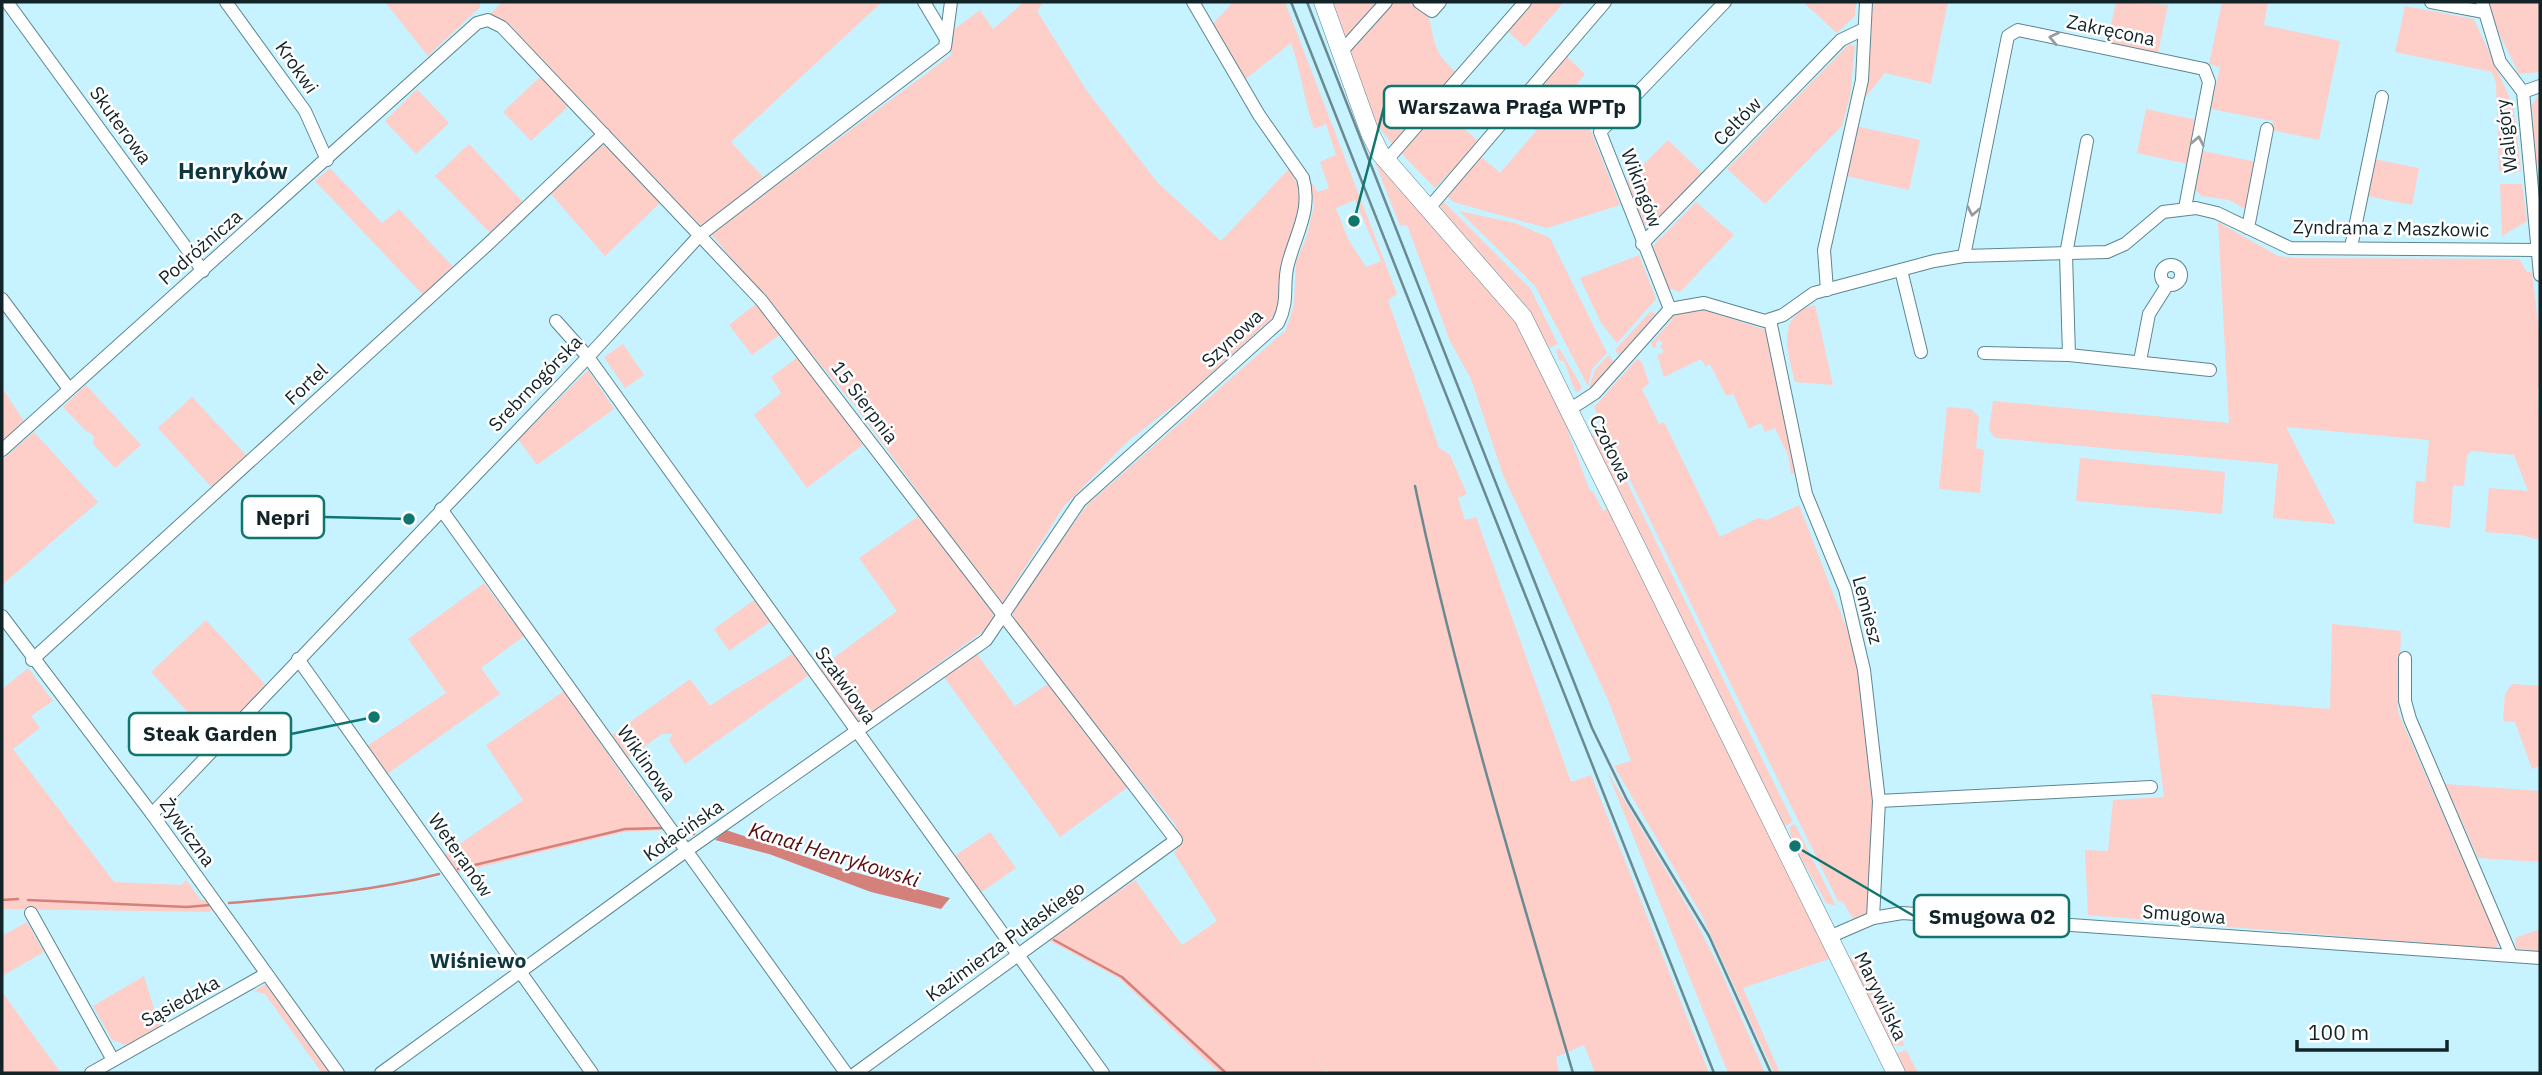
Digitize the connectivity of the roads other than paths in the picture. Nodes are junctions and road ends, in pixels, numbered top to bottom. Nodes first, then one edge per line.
1 (7, 2) edge
2 (226, 2) edge
3 (924, 2) edge
4 (951, 2) edge
5 (1192, 2) edge
6 (1324, 2) edge
7 (1386, 2) edge
8 (1419, 2) edge
9 (1440, 2) edge
10 (1525, 2) edge
11 (1605, 2) edge
12 (1726, 2) edge
13 (1866, 2) edge
14 (2431, 2) edge
15 (2483, 7) edge
16 (488, 20) joint
17 (1864, 29) junction
18 (946, 39) junction
19 (1341, 52) junction
20 (2540, 86) edge
21 (2523, 92) junction
22 (2382, 97) dead end
23 (2267, 129) dead end
24 (604, 134) junction
25 (2087, 141) dead end
26 (327, 160) junction
27 (1386, 160) junction
28 (1429, 208) junction
29 (2185, 208) junction
30 (2248, 228) junction
31 (700, 235) junction
32 (1642, 244) junction
33 (2351, 247) junction
34 (2538, 250) junction
35 (2066, 254) junction
36 (1964, 256) junction
37 (1901, 270) junction
38 (203, 271) junction
39 (2540, 275) edge
40 (2168, 284) dead end
41 (1827, 290) junction
42 (2, 299) edge
43 (1670, 309) junction
44 (1770, 320) junction
45 (556, 321) dead end
46 (1921, 352) dead end
47 (1984, 353) dead end
48 (2069, 355) junction
49 (588, 357) junction
50 (2140, 361) junction
51 (2210, 370) dead end
52 (69, 389) junction
53 (1569, 410) junction
54 (2, 450) edge
55 (441, 509) junction
56 (1002, 615) junction
57 (2, 616) edge
58 (298, 659) junction
59 (2405, 659) dead end
60 (32, 660) junction
61 (856, 731) junction
62 (2151, 787) dead end
63 (1880, 801) junction
64 (152, 814) junction
65 (1176, 840) joint
66 (686, 851) junction
67 (31, 913) dead end
68 (1872, 918) junction
69 (1829, 937) junction
70 (1017, 954) junction
71 (2511, 955) junction
72 (2540, 958) edge
73 (520, 971) junction
74 (266, 974) junction
75 (113, 1060) junction
76 (92, 1073) edge
77 (338, 1073) edge
78 (381, 1073) edge
79 (592, 1073) edge
80 (846, 1073) edge
81 (856, 1073) edge
82 (1102, 1073) edge
83 (1896, 1073) edge

1 - 38 street, Skuterowa
2 - 26 street, Krokwi
3 - 18 street
4 - 18 street
5 - 56 street, Szynowa
6 - 19 street, Czołowa
7 - 19 street
8 - 9 street
10 - 27 street
11 - 28 street
12 - 32 street, Wikingów
13 - 17 street
14 - 15 street
15 - 21 street, Waligóry
16 - 24 street, 15 Sierpnia
16 - 26 street, Podróżnicza
17 - 32 street, Celtów
17 - 41 street
18 - 31 street, Srebrnogórska
19 - 27 street, Czołowa
20 - 21 street
21 - 34 street, Waligóry
22 - 33 street
23 - 30 street
24 - 31 street, 15 Sierpnia
24 - 60 street, Fortel
25 - 35 street
26 - 38 street, Podróżnicza
27 - 28 street, Czołowa
28 - 53 street, Czołowa
29 - 30 street, Zyndrama z Maszkowic
29 - 35 street
29 -> 36 street, Zakręcona
30 - 33 street, Zyndrama z Maszkowic
31 - 49 street, Srebrnogórska
31 - 56 street, 15 Sierpnia
32 - 43 street, Wikingów
33 - 34 street, Zyndrama z Maszkowic
34 - 39 street, Waligóry
35 - 36 street
35 - 48 street
36 - 37 street
37 - 41 street
37 - 46 street
38 - 52 street, Podróżnicza
40 - 50 street
41 - 44 street
42 - 52 street
43 - 44 street
43 - 53 street
44 - 63 street, Lemiesz
45 - 49 street, Szałwiowa
47 - 48 street
48 - 50 street
49 - 55 street, Srebrnogórska
49 - 61 street, Szałwiowa
50 - 51 street
52 - 54 street, Podróżnicza
53 - 69 street, Czołowa
55 - 58 street, Srebrnogórska
55 - 66 street, Wiklinowa
56 - 61 street, Kołacińska
56 - 65 street, 15 Sierpnia
57 - 60 street, Żywiczna
58 - 64 street, Srebrnogórska
58 - 73 street, Weteranów
59 - 71 street
60 - 64 street, Żywiczna
61 - 66 street, Kołacińska
61 - 70 street, Szałwiowa
62 - 63 street
63 - 68 street, Lemiesz
64 - 74 street, Żywiczna
65 - 70 street, Kazimierza Pułaskiego
66 - 73 street, Kołacińska
66 - 80 street, Wiklinowa
67 - 75 street
68 - 69 street, Smugowa
68 - 71 street, Smugowa
69 - 83 street, Marywilska
70 - 81 street, Kazimierza Pułaskiego
70 - 82 street, Szałwiowa
71 - 72 street, Smugowa
73 - 78 street, Kołacińska
73 - 79 street, Weteranów
74 - 75 street, Sąsiedzka
74 - 77 street, Żywiczna
75 - 76 street, Sąsiedzka

